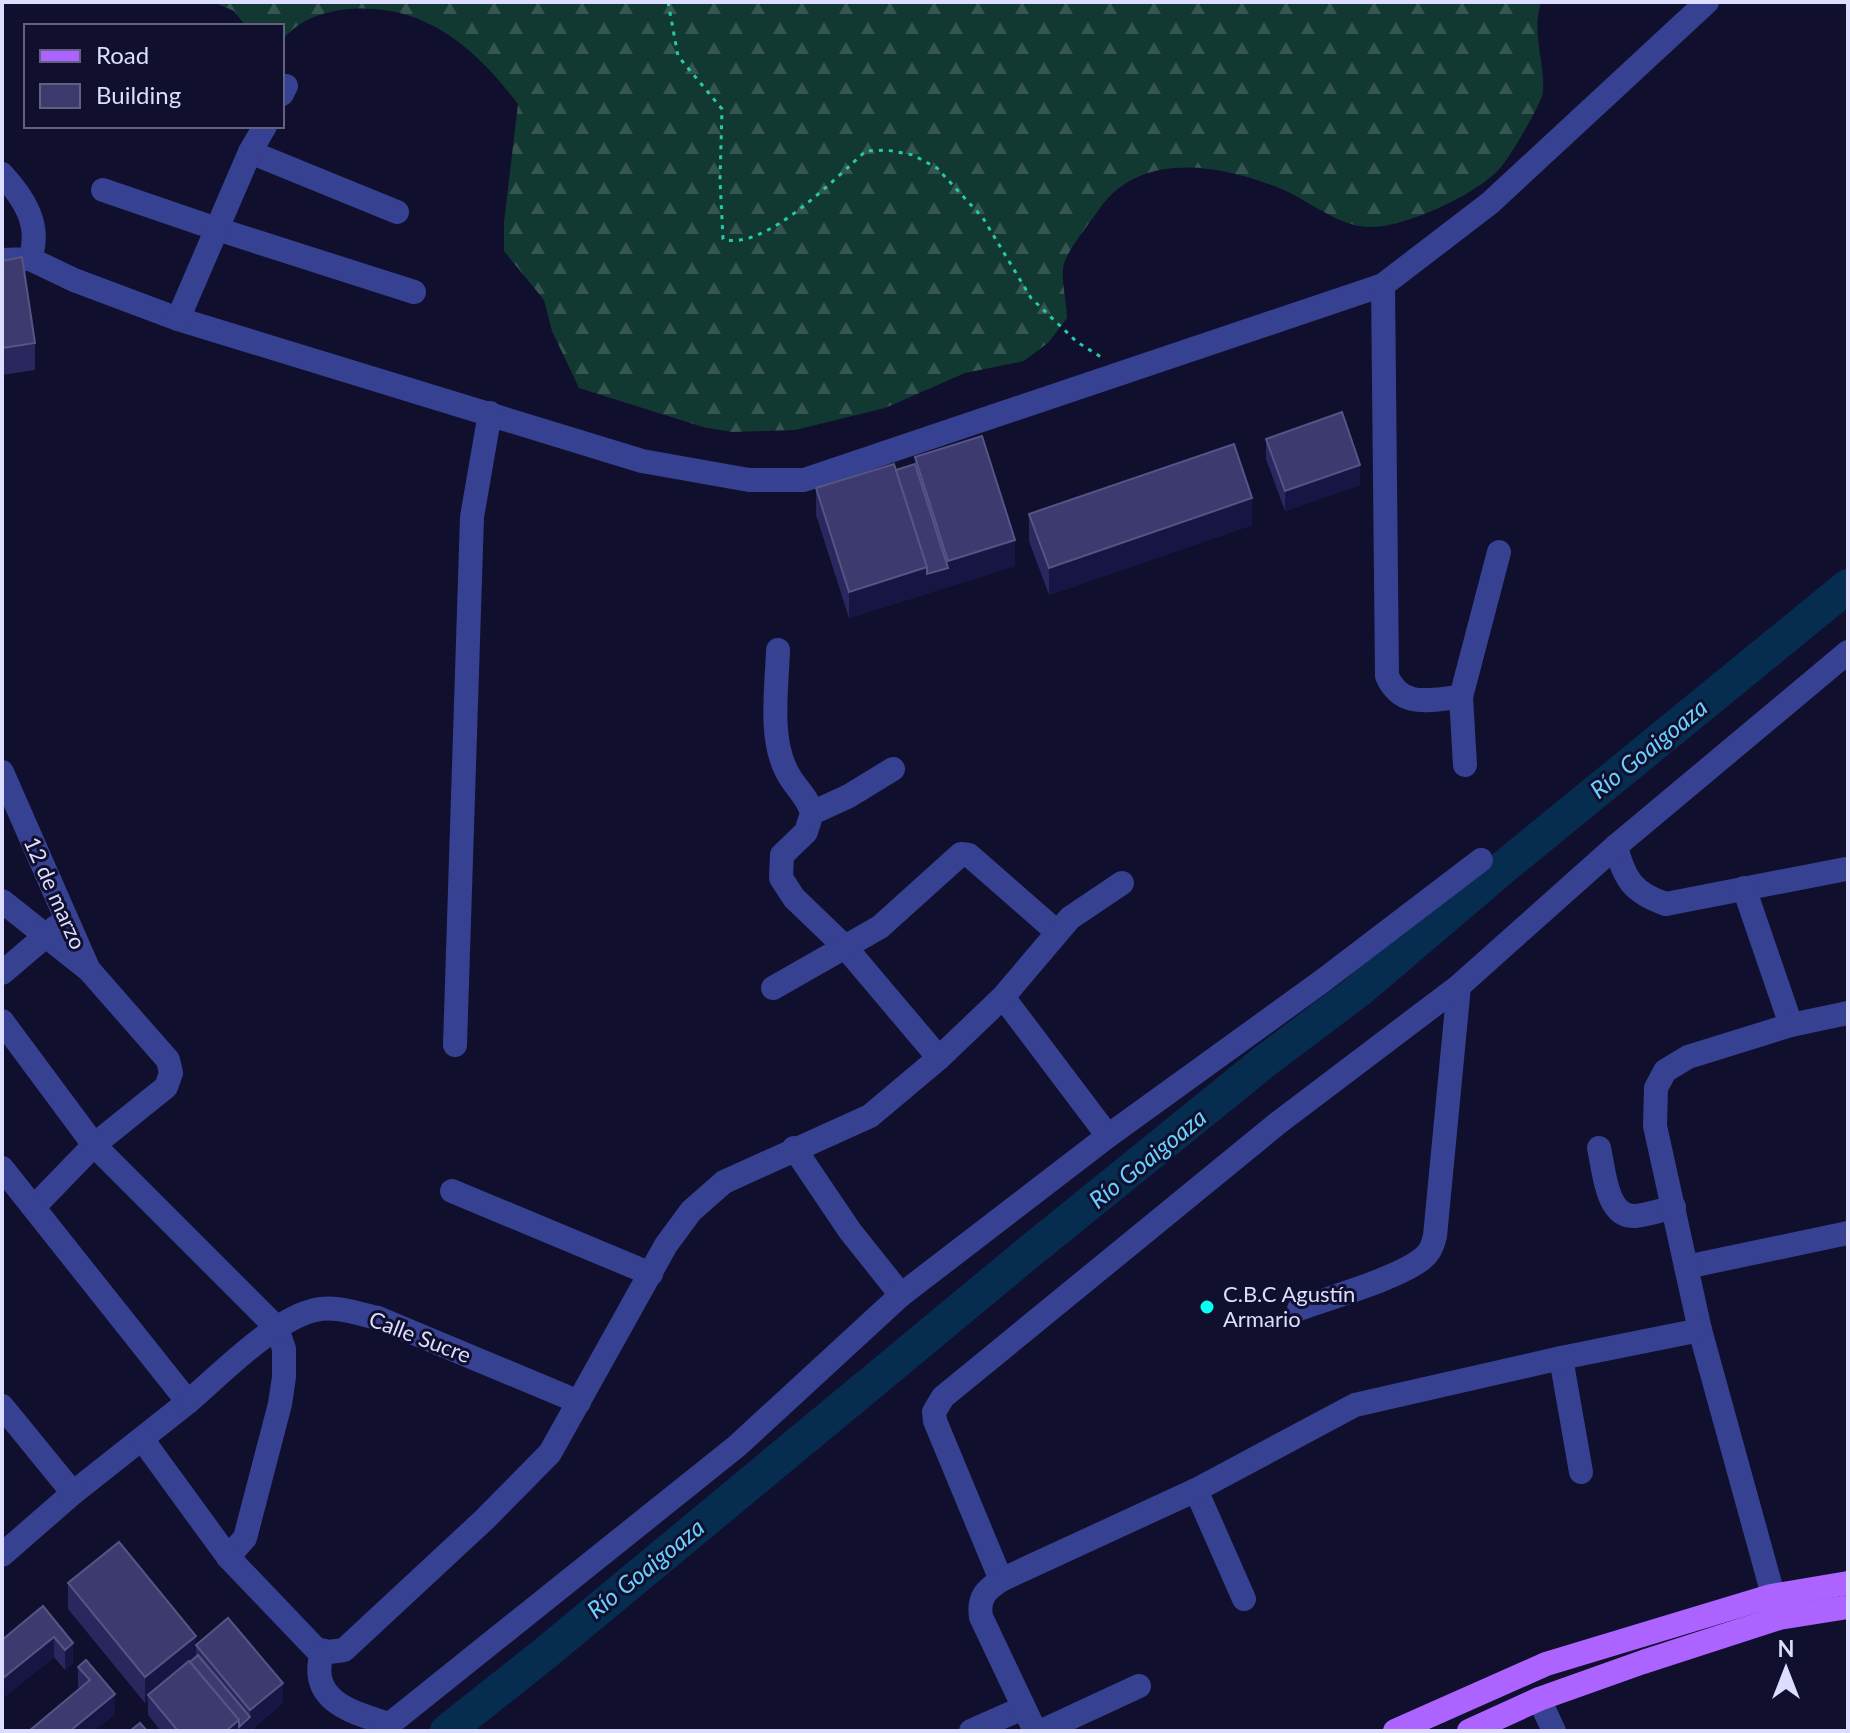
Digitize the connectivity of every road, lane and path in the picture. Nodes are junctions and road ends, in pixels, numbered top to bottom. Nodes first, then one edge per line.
1 (668, 2) edge
2 (1707, 2) edge
3 (264, 128) edge
4 (250, 152) junction
5 (2, 174) edge
6 (103, 190) dead end
7 (397, 212) dead end
8 (217, 229) junction
9 (30, 259) junction
10 (2, 260) edge
11 (1383, 285) junction
12 (414, 292) dead end
13 (178, 319) junction
14 (1124, 372) junction
15 (490, 413) junction
16 (1499, 552) dead end
17 (778, 650) dead end
18 (1848, 652) edge
19 (1461, 697) junction
20 (1465, 765) dead end
21 (893, 769) dead end
22 (2, 772) edge
23 (812, 813) junction
24 (1616, 846) junction
25 (1481, 860) dead end
26 (1846, 869) edge
27 (1122, 883) dead end
28 (1744, 888) junction
29 (2, 901) edge
30 (66, 917) junction
31 (1057, 932) junction
32 (45, 938) junction
33 (846, 948) junction
34 (89, 970) junction
35 (2, 973) edge
36 (1459, 986) junction
37 (773, 988) dead end
38 (1003, 997) junction
39 (1848, 1013) edge
40 (2, 1021) edge
41 (1791, 1025) junction
42 (455, 1045) dead end
43 (939, 1058) junction
44 (1108, 1136) junction
45 (94, 1145) junction
46 (794, 1148) junction
47 (1599, 1148) dead end
48 (2, 1168) edge
49 (452, 1191) dead end
50 (34, 1207) junction
51 (1674, 1207) junction
52 (1848, 1233) edge
53 (1686, 1267) junction
54 (651, 1274) junction
55 (901, 1295) junction
56 (1299, 1309) dead end
57 (277, 1328) junction
58 (1700, 1330) junction
59 (1561, 1358) junction
60 (188, 1402) junction
61 (579, 1402) junction
62 (2, 1406) edge
63 (142, 1439) junction
64 (1581, 1472) dead end
65 (1196, 1490) junction
66 (73, 1493) junction
67 (2, 1555) edge
68 (228, 1557) junction
69 (1001, 1580) junction
70 (1848, 1583) edge
71 (1244, 1599) dead end
72 (1775, 1607) junction
73 (1848, 1607) edge
74 (322, 1652) junction
75 (1139, 1686) dead end
76 (1539, 1699) junction
77 (1023, 1708) junction
78 (385, 1728) edge
79 (971, 1731) edge
80 (1035, 1731) edge
81 (1042, 1731) edge
82 (1395, 1731) edge
83 (1469, 1731) edge
84 (1554, 1731) edge

1 - 14 path
2 - 11 street
3 - 4 street
4 - 7 street
4 - 8 street
5 - 9 street
6 - 8 street
8 - 12 street
8 - 13 street
9 - 10 street
9 - 13 street
11 - 14 street
11 - 19 street
13 - 15 street
14 - 15 street
15 - 42 street
16 - 19 street
17 - 23 street
18 - 24 street
19 - 20 street
21 - 23 street
22 - 30 street, 12 de marzo
23 - 33 street
24 - 28 street
24 - 36 street
25 - 44 street
26 - 28 street
27 - 31 street
28 - 41 street
29 - 32 street
30 - 32 street
30 - 34 street, 12 de marzo
31 - 33 street
31 - 38 street
32 - 34 street
32 - 35 street
33 - 37 street
33 - 43 street
34 - 45 street
36 - 56 street
36 - 69 street
38 - 43 street
38 - 44 street
39 - 41 street
40 - 45 street
41 - 51 street
43 - 46 street
44 - 55 street
45 - 50 street
45 - 57 street
46 - 54 street
46 - 55 street
47 - 51 street
48 - 50 street
49 - 54 street
50 - 60 street
51 - 53 street
52 - 53 street
53 - 58 street
54 - 61 street
55 - 78 street
57 - 60 street, Calle Sucre
57 - 61 street, Calle Sucre
57 - 68 street
58 - 59 street
58 - 72 street
59 - 64 street
59 - 65 street
60 - 63 street, Calle Sucre
61 - 74 street
62 - 66 street
63 - 66 street, Calle Sucre
63 - 68 street
65 - 69 street
65 - 71 street
66 - 67 street, Calle Sucre
68 - 74 street
69 - 77 street
70 - 72 main road
72 - 73 main road
72 - 76 main road
72 - 82 main road
74 - 78 street
75 - 81 street
76 - 83 main road
76 - 84 street
77 - 79 street
77 - 80 street

